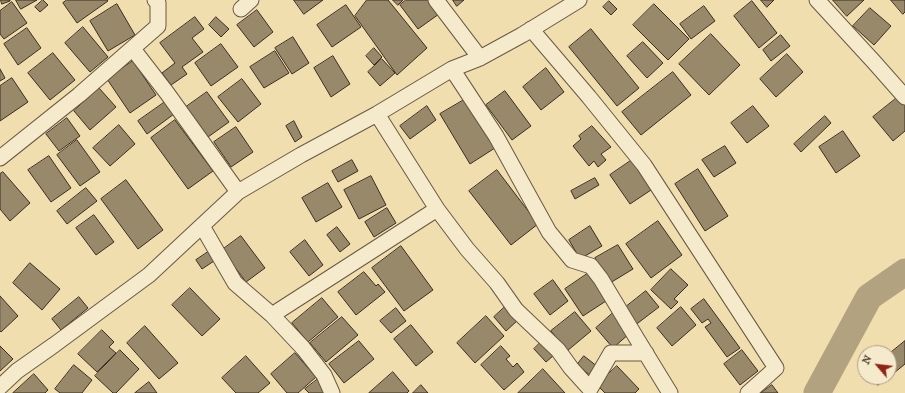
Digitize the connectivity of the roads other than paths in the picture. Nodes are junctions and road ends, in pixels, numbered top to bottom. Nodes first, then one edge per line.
1 (155, 0) edge
2 (436, 0) edge
3 (579, 0) edge
4 (817, 0) edge
5 (531, 29) junction
6 (132, 49) junction
7 (480, 58) junction
8 (452, 70) junction
9 (905, 97) edge
10 (377, 114) junction
11 (0, 158) edge
12 (238, 192) junction
13 (437, 209) junction
14 (202, 226) junction
15 (272, 315) junction
16 (646, 353) junction
17 (0, 387) edge
18 (332, 393) edge
19 (670, 393) edge
20 (748, 393) edge

1 - 6 street
2 - 7 street
3 - 5 street
4 - 9 street
5 - 7 street
5 - 20 street
6 - 11 street
6 - 12 street
7 - 8 street
8 - 10 street
8 - 16 street
10 - 12 street
10 - 13 street
12 - 14 street
13 - 15 street
13 - 16 street
14 - 15 street
14 - 17 street
15 - 18 street
16 - 19 street

